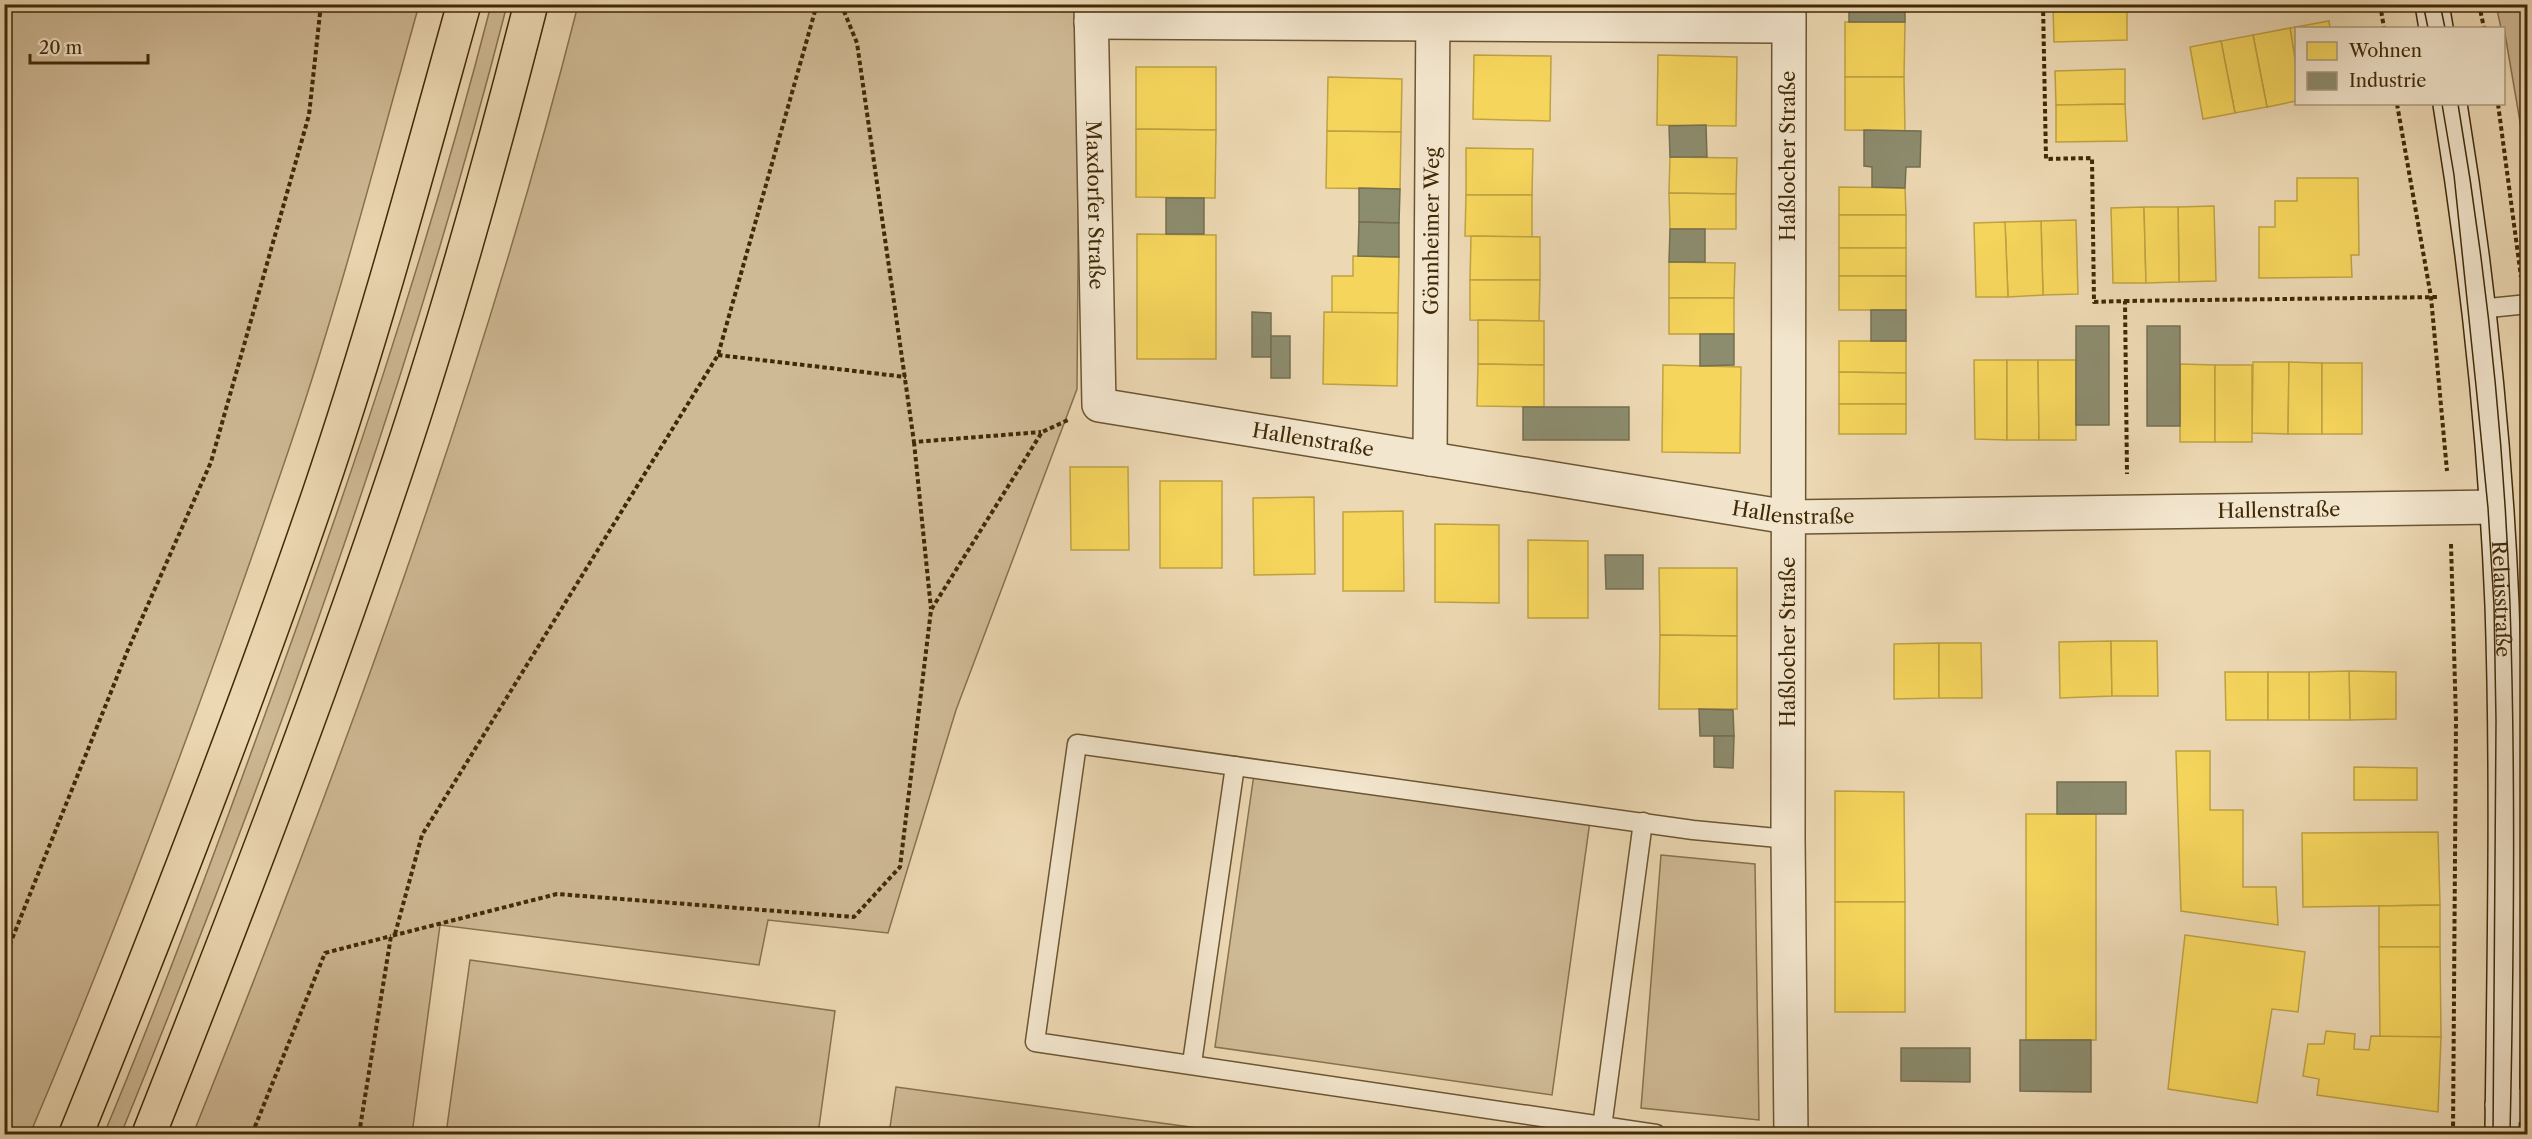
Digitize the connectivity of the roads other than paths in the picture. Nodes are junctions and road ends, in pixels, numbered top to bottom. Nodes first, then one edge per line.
1 (464, 4) edge
2 (531, 4) edge
3 (2432, 4) edge
4 (1091, 13) edge
5 (1433, 14) edge
6 (1789, 15) edge
7 (2436, 27) edge
8 (2450, 105) edge
9 (2478, 302) junction
10 (2526, 304) edge
11 (1099, 405) joint
12 (1430, 459) junction
13 (2496, 507) junction
14 (1788, 517) junction
15 (1234, 766) junction
16 (1643, 822) junction
17 (1788, 839) junction
18 (1192, 1063) junction
19 (2511, 1115) edge
20 (1602, 1127) junction
21 (76, 1134) edge
22 (149, 1134) edge
23 (1656, 1134) edge
24 (1791, 1134) edge

1 - 21 highway
2 - 22 highway
3 - 7 street
4 - 5 street
4 - 11 street, Maxdorfer Straße
5 - 6 street
5 - 12 street, Gönnheimer Weg
6 - 14 street, Haßlocher Straße
8 - 9 street, Relaisstraße
9 - 10 lane
9 - 13 street, Relaisstraße
11 - 12 street, Hallenstraße
12 - 14 street, Hallenstraße
13 - 14 street, Hallenstraße
13 - 19 street, Relaisstraße
14 - 17 street, Haßlocher Straße
15 - 16 lane
15 - 18 lane
15 - 18 lane
16 - 17 lane
16 - 20 lane
17 - 24 street, Haßlocher Straße
18 - 20 lane
20 - 23 lane

